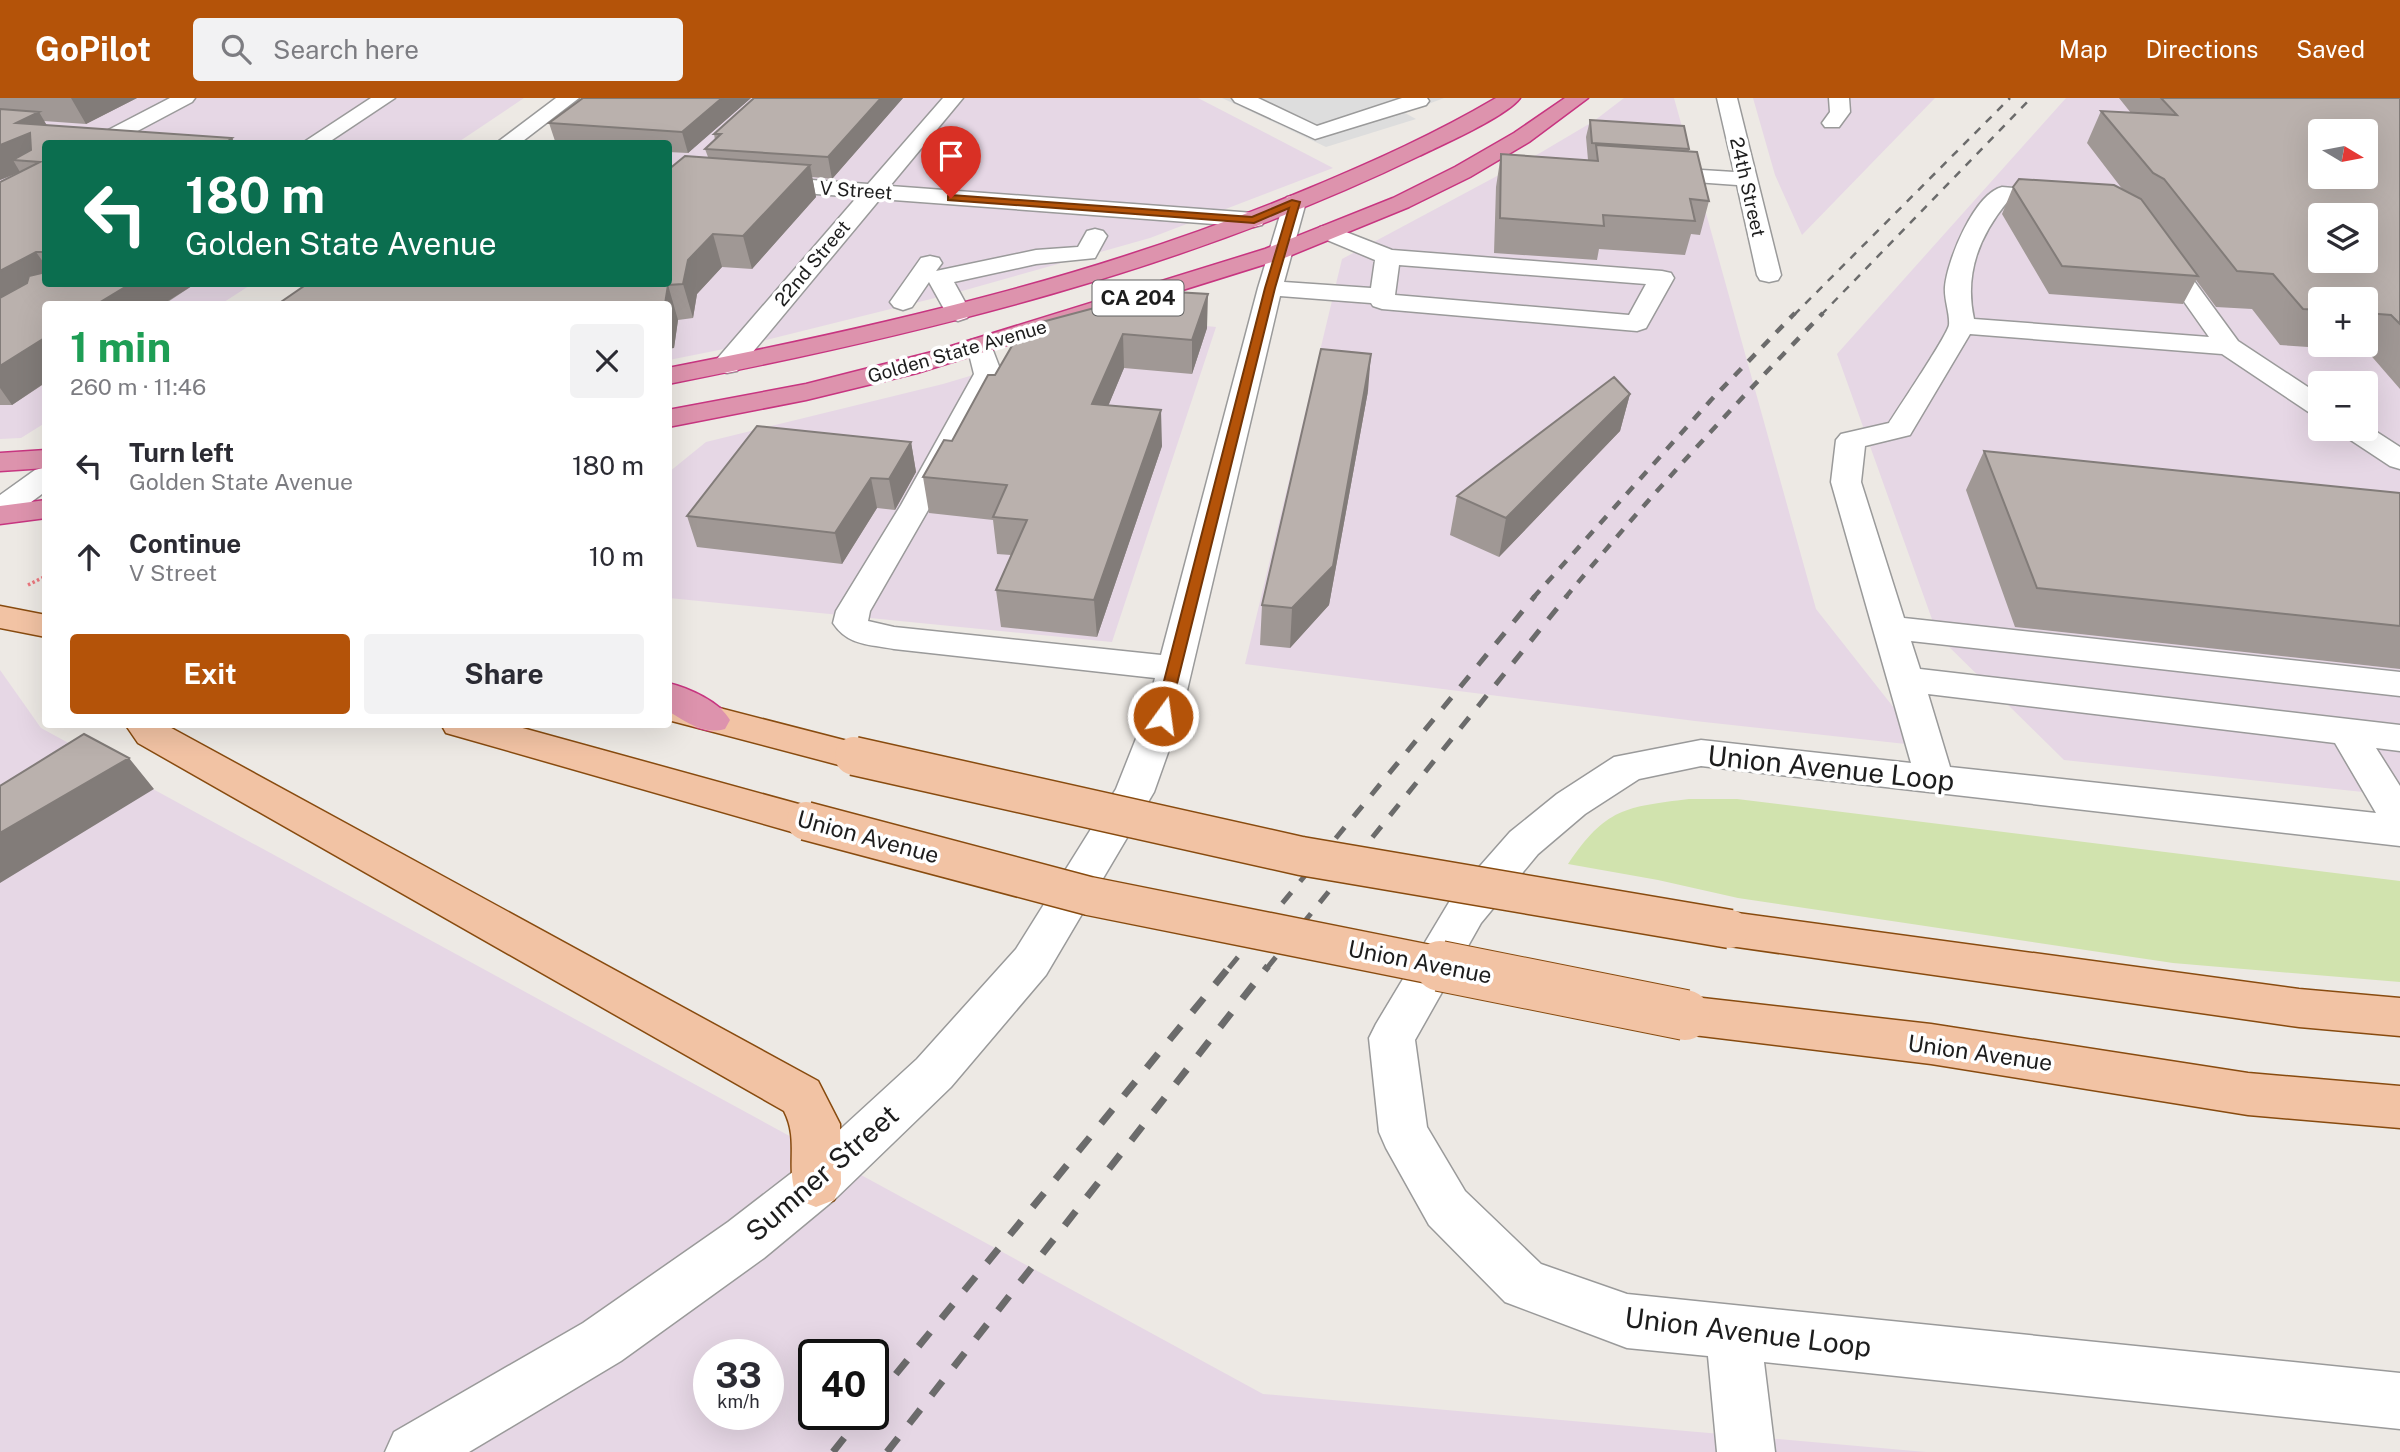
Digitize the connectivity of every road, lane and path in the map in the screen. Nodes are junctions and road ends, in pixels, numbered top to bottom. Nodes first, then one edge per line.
1 (186, 98) edge
2 (385, 98) edge
3 (569, 98) edge
4 (953, 98) edge
5 (1242, 98) edge
6 (1412, 98) edge
7 (1510, 98) edge
8 (1578, 98) edge
9 (1727, 98) edge
10 (1839, 98) edge
11 (1832, 123) dead end
12 (99, 137) edge
13 (156, 137) edge
14 (317, 140) edge
15 (511, 140) edge
16 (698, 159) edge
17 (1480, 162) junction
18 (1513, 164) edge
19 (1637, 172) edge
20 (1746, 179) junction
21 (672, 180) edge
22 (873, 192) junction
23 (2079, 200) edge
24 (1295, 202) junction
25 (1254, 220) junction
26 (2145, 230) edge
27 (1328, 232) junction
28 (1095, 236) dead end
29 (1279, 252) junction
30 (1388, 257) junction
31 (930, 272) junction
32 (1769, 275) dead end
33 (1270, 288) junction
34 (1383, 296) junction
35 (903, 302) dead end
36 (958, 313) junction
37 (1962, 326) junction
38 (981, 346) junction
39 (2230, 347) junction
40 (727, 365) junction
41 (672, 375) edge
42 (2308, 399) edge
43 (738, 407) junction
44 (672, 418) edge
45 (672, 432) edge
46 (2371, 441) edge
47 (42, 459) edge
48 (2400, 460) edge
49 (0, 462) edge
50 (42, 479) edge
51 (0, 510) edge
52 (42, 510) edge
53 (0, 515) edge
54 (42, 578) edge
55 (22, 588) dead end
56 (0, 617) edge
57 (42, 625) edge
58 (1889, 627) junction
59 (1175, 668) junction
60 (1903, 679) junction
61 (2400, 684) edge
62 (672, 697) edge
63 (672, 709) edge
64 (712, 720) junction
65 (146, 728) edge
66 (473, 728) edge
67 (2347, 732) junction
68 (2400, 738) edge
69 (1935, 779) junction
70 (2400, 819) edge
71 (2400, 831) edge
72 (2400, 1017) edge
73 (2400, 1107) edge
74 (816, 1184) junction
75 (1733, 1333) junction
76 (2400, 1404) edge
77 (414, 1452) edge
78 (1746, 1452) edge

1 - 12 street
2 - 14 street
3 - 15 street
4 - 22 street, 22nd Street
5 - 6 street
7 - 24 highway, Golden State Avenue / CA 204
8 - 17 highway, Golden State Avenue / CA 204
9 - 20 street, 24th Street
10 - 11 street
12 - 13 street
16 - 21 street
17 - 18 street
17 - 27 highway, Golden State Avenue / CA 204
19 - 20 street
20 - 32 street, 24th Street
21 - 22 street, V Street
22 - 25 street, V Street
22 - 40 street, 22nd Street
23 - 37 street
24 - 25 highway, Golden State Avenue / CA 204
24 - 29 street, Sumner Street
25 - 36 highway, Golden State Avenue / CA 204
26 - 39 street
27 - 29 highway, Golden State Avenue / CA 204
27 - 30 street
28 - 31 street
29 - 33 street, Sumner Street
29 - 38 highway, Golden State Avenue / CA 204
30 - 34 street
30 - 34 street
31 - 35 street
31 - 36 street
33 - 34 street
33 - 59 street, Sumner Street
36 - 40 highway, Golden State Avenue / CA 204
37 - 39 street
37 - 58 street
38 - 43 highway, Golden State Avenue / CA 204
38 - 59 street
39 - 42 street
40 - 41 highway, Golden State Avenue / CA 204
43 - 44 highway, Golden State Avenue / CA 204
43 - 45 highway
46 - 48 street
47 - 49 highway
50 - 51 street
52 - 53 highway
54 - 55 path
56 - 57 main road
58 - 60 street
58 - 61 street
59 - 74 street, Sumner Street
60 - 67 street
60 - 69 street
62 - 64 highway
63 - 64 main road
64 - 72 main road, bridge
65 - 74 main road
66 - 73 main road, Union Avenue, bridge
67 - 68 street
67 - 70 street
69 - 71 street, Union Avenue Loop
69 - 75 street, Union Avenue Loop
74 - 77 street, Sumner Street
75 - 76 street, Union Avenue Loop
75 - 78 street

